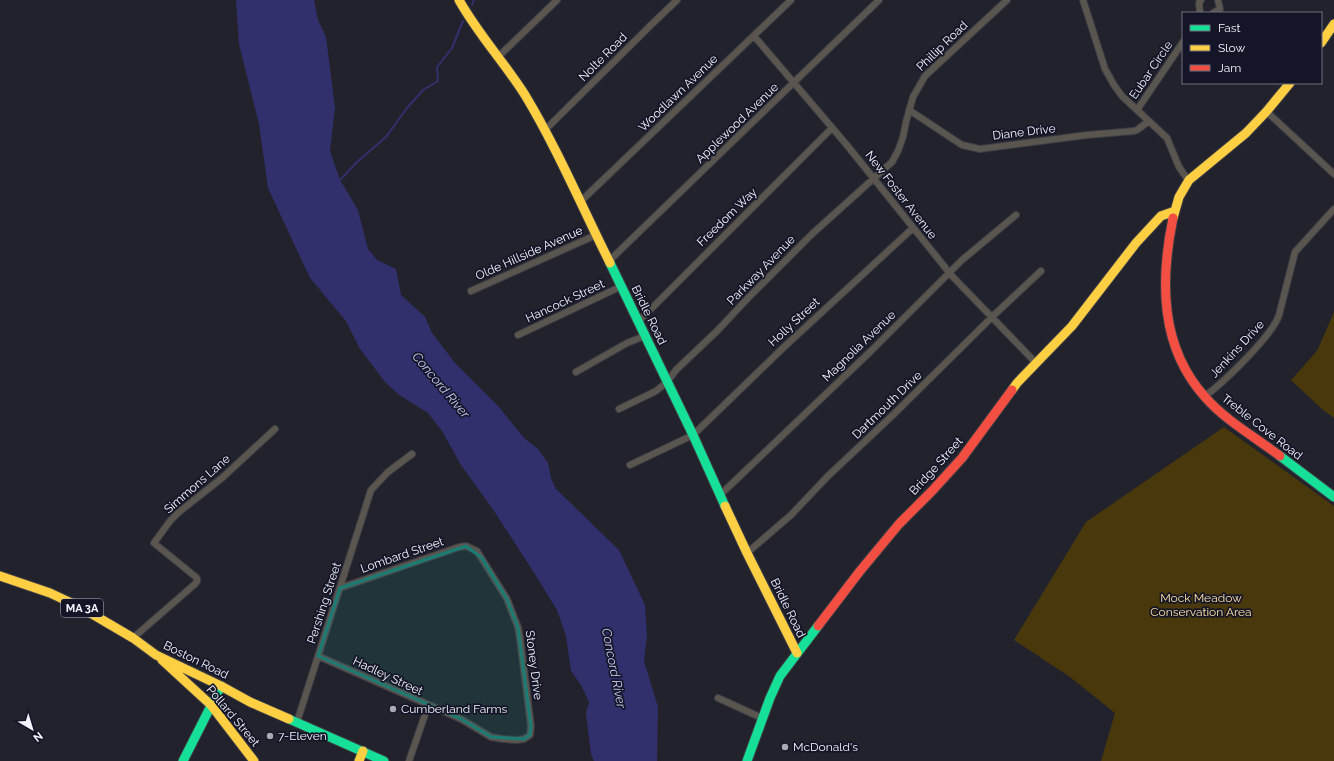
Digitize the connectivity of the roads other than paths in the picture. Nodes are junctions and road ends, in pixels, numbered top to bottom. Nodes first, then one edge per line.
1 (459, 0) edge
2 (557, 0) edge
3 (677, 0) edge
4 (791, 0) edge
5 (879, 0) edge
6 (1006, 0) edge
7 (1083, 0) edge
8 (1201, 0) edge
9 (1218, 0) edge
10 (1200, 12) edge
11 (1215, 12) edge
12 (1334, 24) edge
13 (754, 36) junction
14 (1322, 42) edge
15 (1182, 43) edge
16 (498, 57) junction
17 (794, 83) junction
18 (1289, 84) edge
19 (909, 110) junction
20 (1137, 110) junction
21 (1268, 112) junction
22 (1149, 121) junction
23 (832, 128) junction
24 (545, 130) junction
25 (1334, 174) edge
26 (874, 179) junction
27 (1188, 180) junction
28 (580, 202) junction
29 (1334, 209) edge
30 (1175, 211) junction
31 (1016, 214) dead end
32 (913, 228) junction
33 (596, 235) junction
34 (609, 261) junction
35 (1041, 271) dead end
36 (950, 274) junction
37 (622, 286) junction
38 (472, 291) dead end
39 (992, 317) junction
40 (639, 321) junction
41 (518, 335) dead end
42 (645, 336) junction
43 (1036, 364) junction
44 (576, 372) dead end
45 (668, 382) junction
46 (1205, 396) junction
47 (619, 409) dead end
48 (274, 429) dead end
49 (693, 435) junction
50 (412, 454) dead end
51 (630, 465) dead end
52 (720, 495) junction
53 (1334, 497) edge
54 (471, 548) joint
55 (747, 553) junction
56 (0, 576) edge
57 (340, 588) junction
58 (133, 638) junction
59 (797, 653) junction
60 (156, 655) junction
61 (318, 656) junction
62 (221, 686) junction
63 (718, 698) dead end
64 (211, 705) junction
65 (428, 706) junction
66 (762, 718) junction
67 (224, 721) junction
68 (297, 722) junction
69 (201, 725) junction
70 (516, 740) joint
71 (363, 751) junction
72 (183, 761) edge
73 (254, 761) edge
74 (359, 761) edge
75 (384, 761) edge
76 (409, 761) edge
77 (747, 761) edge

1 - 16 main road, Bridle Road
2 - 16 street
3 - 24 street, Nolte Road
4 - 13 street, Woodlawn Avenue
5 - 17 street, Applewood Avenue
6 - 19 street, Phillip Road
7 - 20 street
8 - 10 street
9 - 11 street
12 - 14 main road
13 - 17 street, New Foster Avenue
13 - 28 street, Woodlawn Avenue
15 - 20 street, Eubar Circle
16 - 24 main road, Bridle Road
17 - 23 street, New Foster Avenue
17 - 34 street, Applewood Avenue
18 - 21 main road, Treble Cove Road
19 - 22 street, Diane Drive
19 - 26 street, Phillip Road
20 - 22 street
21 - 25 street
21 - 27 main road, Treble Cove Road
22 - 27 street
23 - 26 street, New Foster Avenue
23 - 40 street, Freedom Way
24 - 28 main road, Bridle Road
26 - 32 street, New Foster Avenue
26 - 45 street, Parkway Avenue
27 - 30 main road, Treble Cove Road
28 - 33 main road, Bridle Road
29 - 46 street, Jenkins Drive
30 - 43 main road, Bridge Street
30 - 46 main road, Treble Cove Road
31 - 36 street, Magnolia Avenue
32 - 36 street, New Foster Avenue
32 - 49 street, Holly Street
33 - 34 main road, Bridle Road
33 - 38 street, Olde Hillside Avenue
34 - 37 main road, Bridle Road
35 - 39 street, Dartmouth Drive
36 - 39 street, New Foster Avenue
36 - 52 street, Magnolia Avenue
37 - 40 main road, Bridle Road
37 - 41 street, Hancock Street
39 - 43 street, New Foster Avenue
39 - 55 street, Dartmouth Drive
40 - 42 main road, Bridle Road
42 - 44 street
42 - 45 main road, Bridle Road
43 - 59 main road, Bridge Street
45 - 47 street, Parkway Avenue
45 - 49 main road, Bridle Road
46 - 53 main road, Treble Cove Road
48 - 58 street, Simmons Lane
49 - 51 street, Holly Street
49 - 52 main road, Bridle Road
50 - 57 street, Pershing Street
52 - 55 main road, Bridle Road
54 - 57 street, Lombard Street
54 - 70 street, Stoney Drive
55 - 59 main road, Bridle Road
56 - 58 main road, Boston Road / MA 3A
57 - 61 street, Pershing Street
58 - 60 main road, Boston Road / MA 3A
59 - 66 main road, Bridge Street
60 - 62 main road, Boston Road / MA 3A
60 - 64 main road, Pollard Street
61 - 65 street, Hadley Street
61 - 68 street, Pershing Street
62 - 64 main road
62 - 68 main road, Boston Road / MA 3A
63 - 66 street
64 - 67 main road, Pollard Street
64 - 69 main road
65 - 70 street, Hadley Street
65 - 76 street
66 - 77 main road, Bridge Street
67 - 69 main road
67 - 73 main road, Pollard Street
68 - 71 main road, Boston Road / MA 3A
69 - 72 main road
71 - 74 main road
71 - 75 main road, Boston Road / MA 3A

